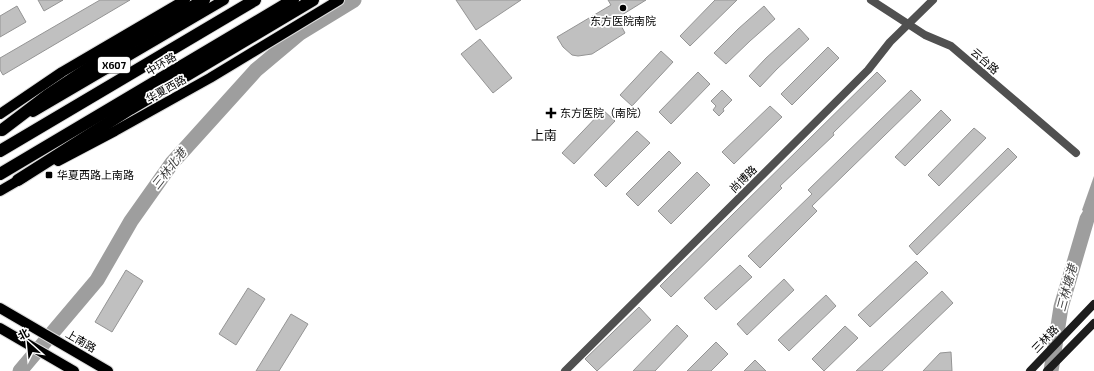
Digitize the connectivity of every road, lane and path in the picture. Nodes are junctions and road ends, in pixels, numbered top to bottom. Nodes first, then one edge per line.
1 (185, 0) edge
2 (204, 0) edge
3 (224, 0) edge
4 (255, 0) edge
5 (293, 0) edge
6 (301, 0) edge
7 (313, 0) edge
8 (339, 0) edge
9 (871, 0) edge
10 (933, 0) edge
11 (908, 24) junction
12 (0, 114) edge
13 (1, 130) edge
14 (0, 151) edge
15 (1076, 153) dead end
16 (0, 174) edge
17 (0, 178) edge
18 (18, 180) junction
19 (0, 191) edge
20 (1094, 304) edge
21 (0, 308) edge
22 (1094, 323) edge
23 (0, 328) edge
24 (1030, 370) edge
25 (74, 371) edge
26 (108, 371) edge
27 (565, 371) edge
28 (1047, 371) edge

1 - 12 main road
2 - 13 highway
3 - 13 main road, X607
4 - 14 highway, 中环路
5 - 16 highway, 中环路
6 - 17 main road, 华夏西路
7 - 18 highway
8 - 18 main road, 华夏西路
9 - 11 street, 云台路
10 - 11 street, 尚博路
11 - 15 street, 云台路
11 - 27 street, 尚博路
18 - 19 main road, 华夏西路
20 - 24 main road, 三林路
21 - 26 main road, 上南路
22 - 28 main road
23 - 25 main road

